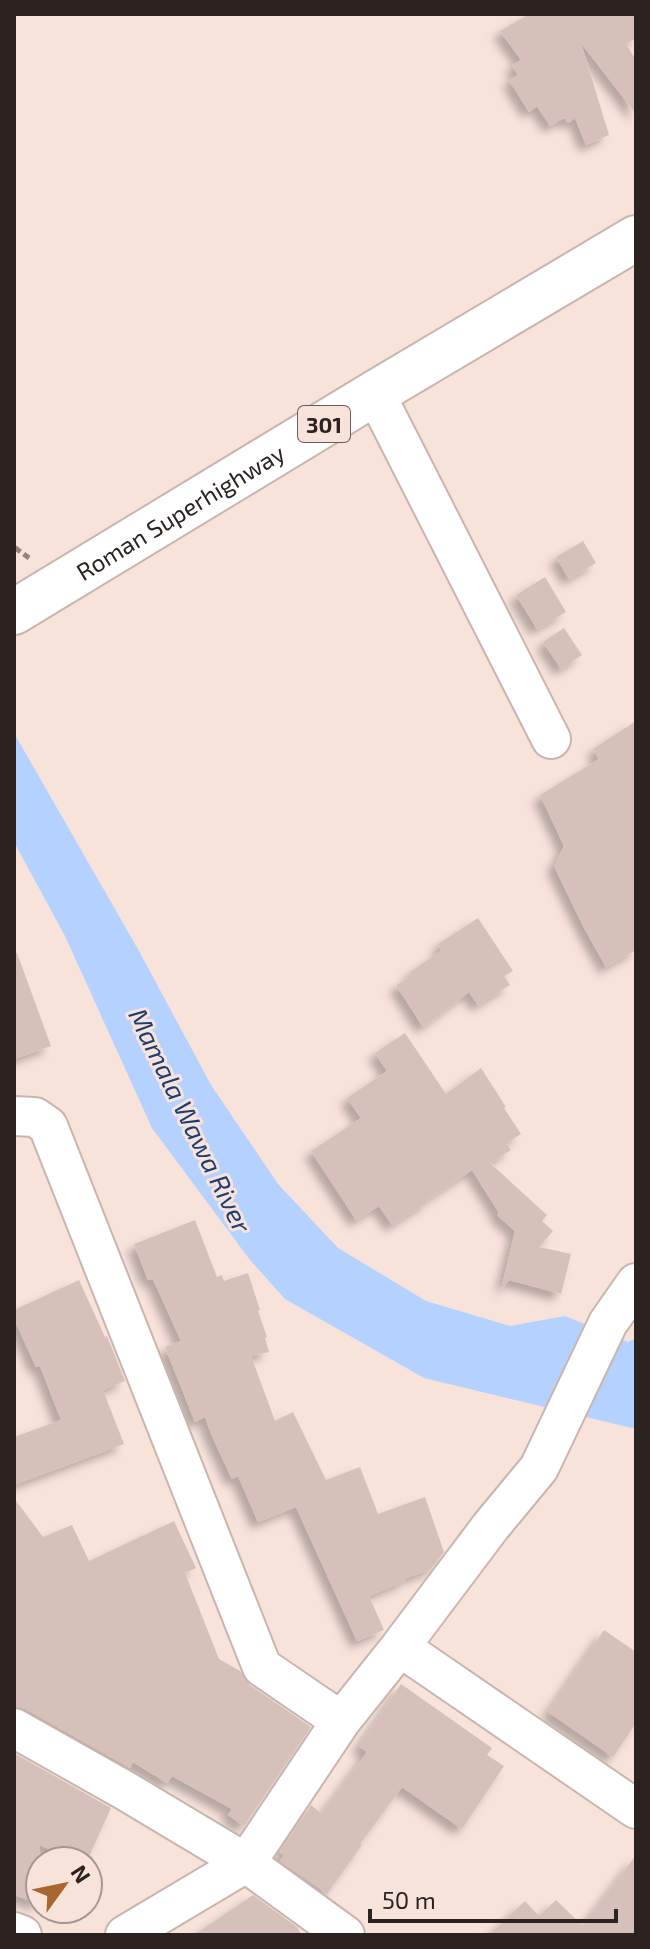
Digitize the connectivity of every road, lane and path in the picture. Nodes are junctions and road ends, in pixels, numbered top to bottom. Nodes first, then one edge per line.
1 (636, 238) edge
2 (375, 393) junction
3 (14, 612) edge
4 (551, 739) dead end
5 (14, 1116) edge
6 (636, 1283) edge
7 (400, 1647) junction
8 (341, 1721) junction
9 (14, 1728) edge
10 (636, 1809) edge
11 (246, 1863) junction
12 (14, 1932) edge
13 (22, 1935) edge
14 (125, 1935) edge
15 (345, 1935) edge

1 - 2 main road, Roman Superhighway / 301
2 - 3 main road, Roman Superhighway / 301
2 - 4 street
5 - 8 street
6 - 7 street
7 - 8 street
7 - 10 street
8 - 11 street
9 - 11 street
11 - 14 street
11 - 15 street
12 - 13 street

